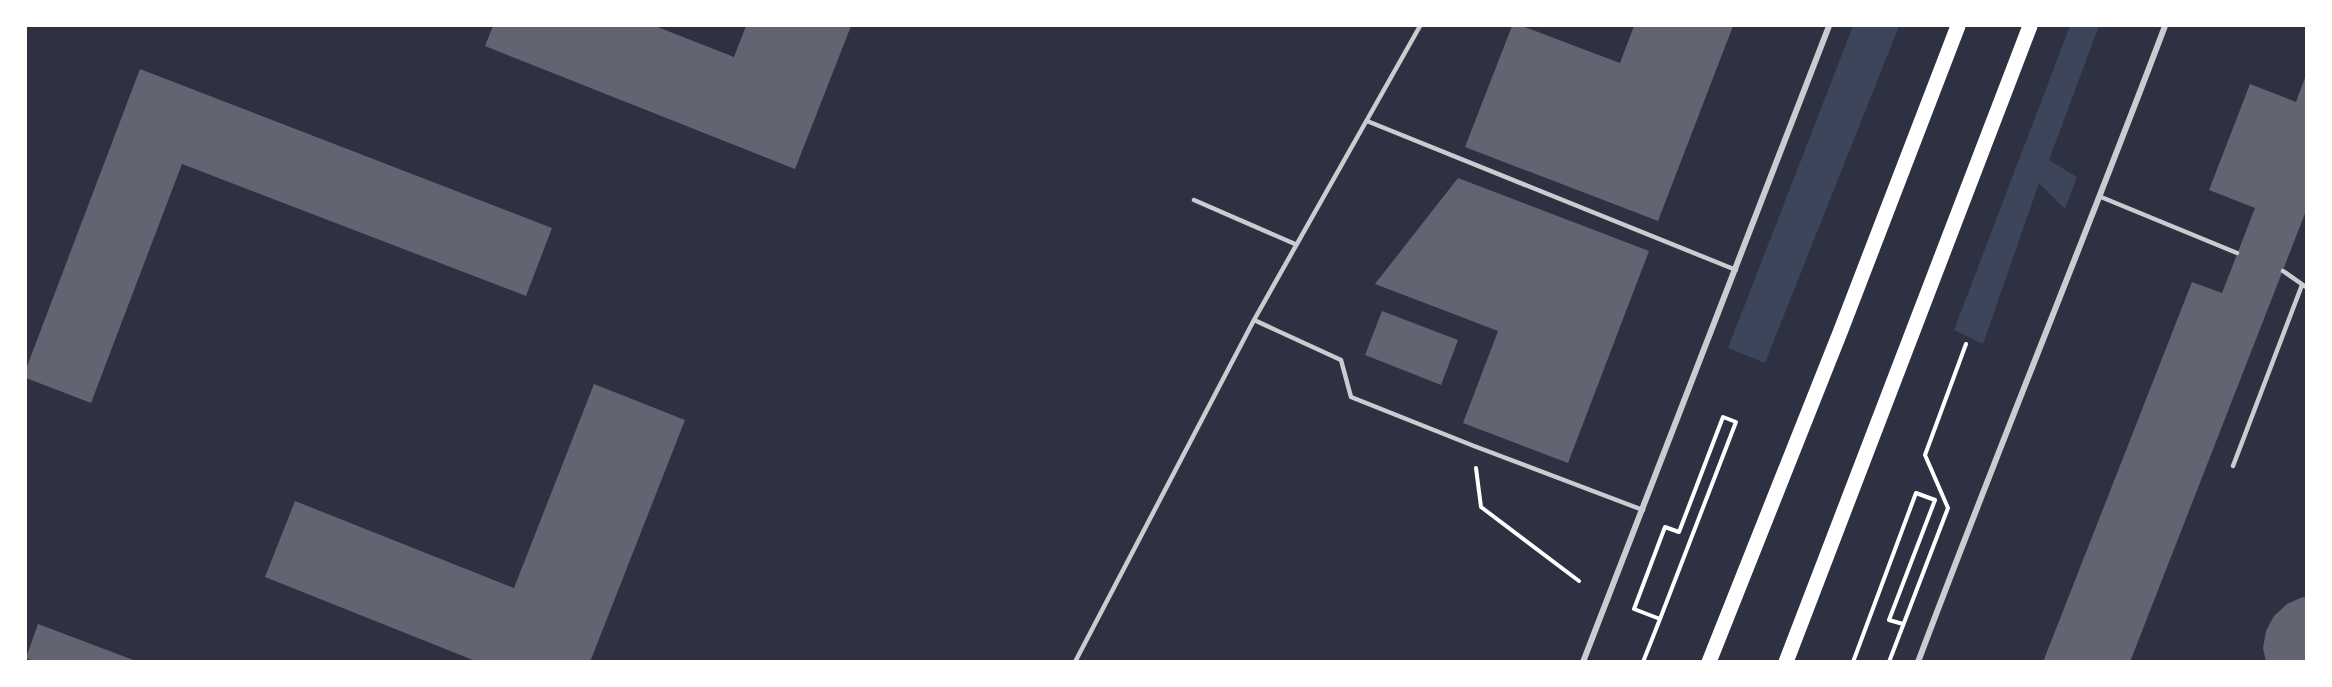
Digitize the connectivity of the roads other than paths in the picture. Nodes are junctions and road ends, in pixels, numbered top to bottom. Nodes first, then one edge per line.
1 (1420, 26) edge
2 (1829, 26) edge
3 (1958, 26) edge
4 (2030, 26) edge
5 (2165, 26) edge
6 (1367, 121) junction
7 (2101, 197) junction
8 (1194, 200) dead end
9 (1295, 244) junction
10 (2237, 253) dead end
11 (1736, 270) junction
12 (2283, 271) dead end
13 (2304, 286) edge
14 (1254, 320) junction
15 (2233, 466) dead end
16 (1643, 510) junction
17 (1075, 662) edge
18 (1584, 662) edge
19 (1709, 662) edge
20 (1786, 662) edge
21 (1918, 662) edge

1 - 6 lane
2 - 11 street
3 - 19 main road
4 - 20 main road
5 - 7 street
6 - 9 lane
6 - 11 lane
7 - 10 lane
7 - 21 street
8 - 9 lane
9 - 14 lane
11 - 16 street
12 - 13 lane
13 - 15 lane
14 - 16 lane
14 - 17 lane
16 - 18 street

